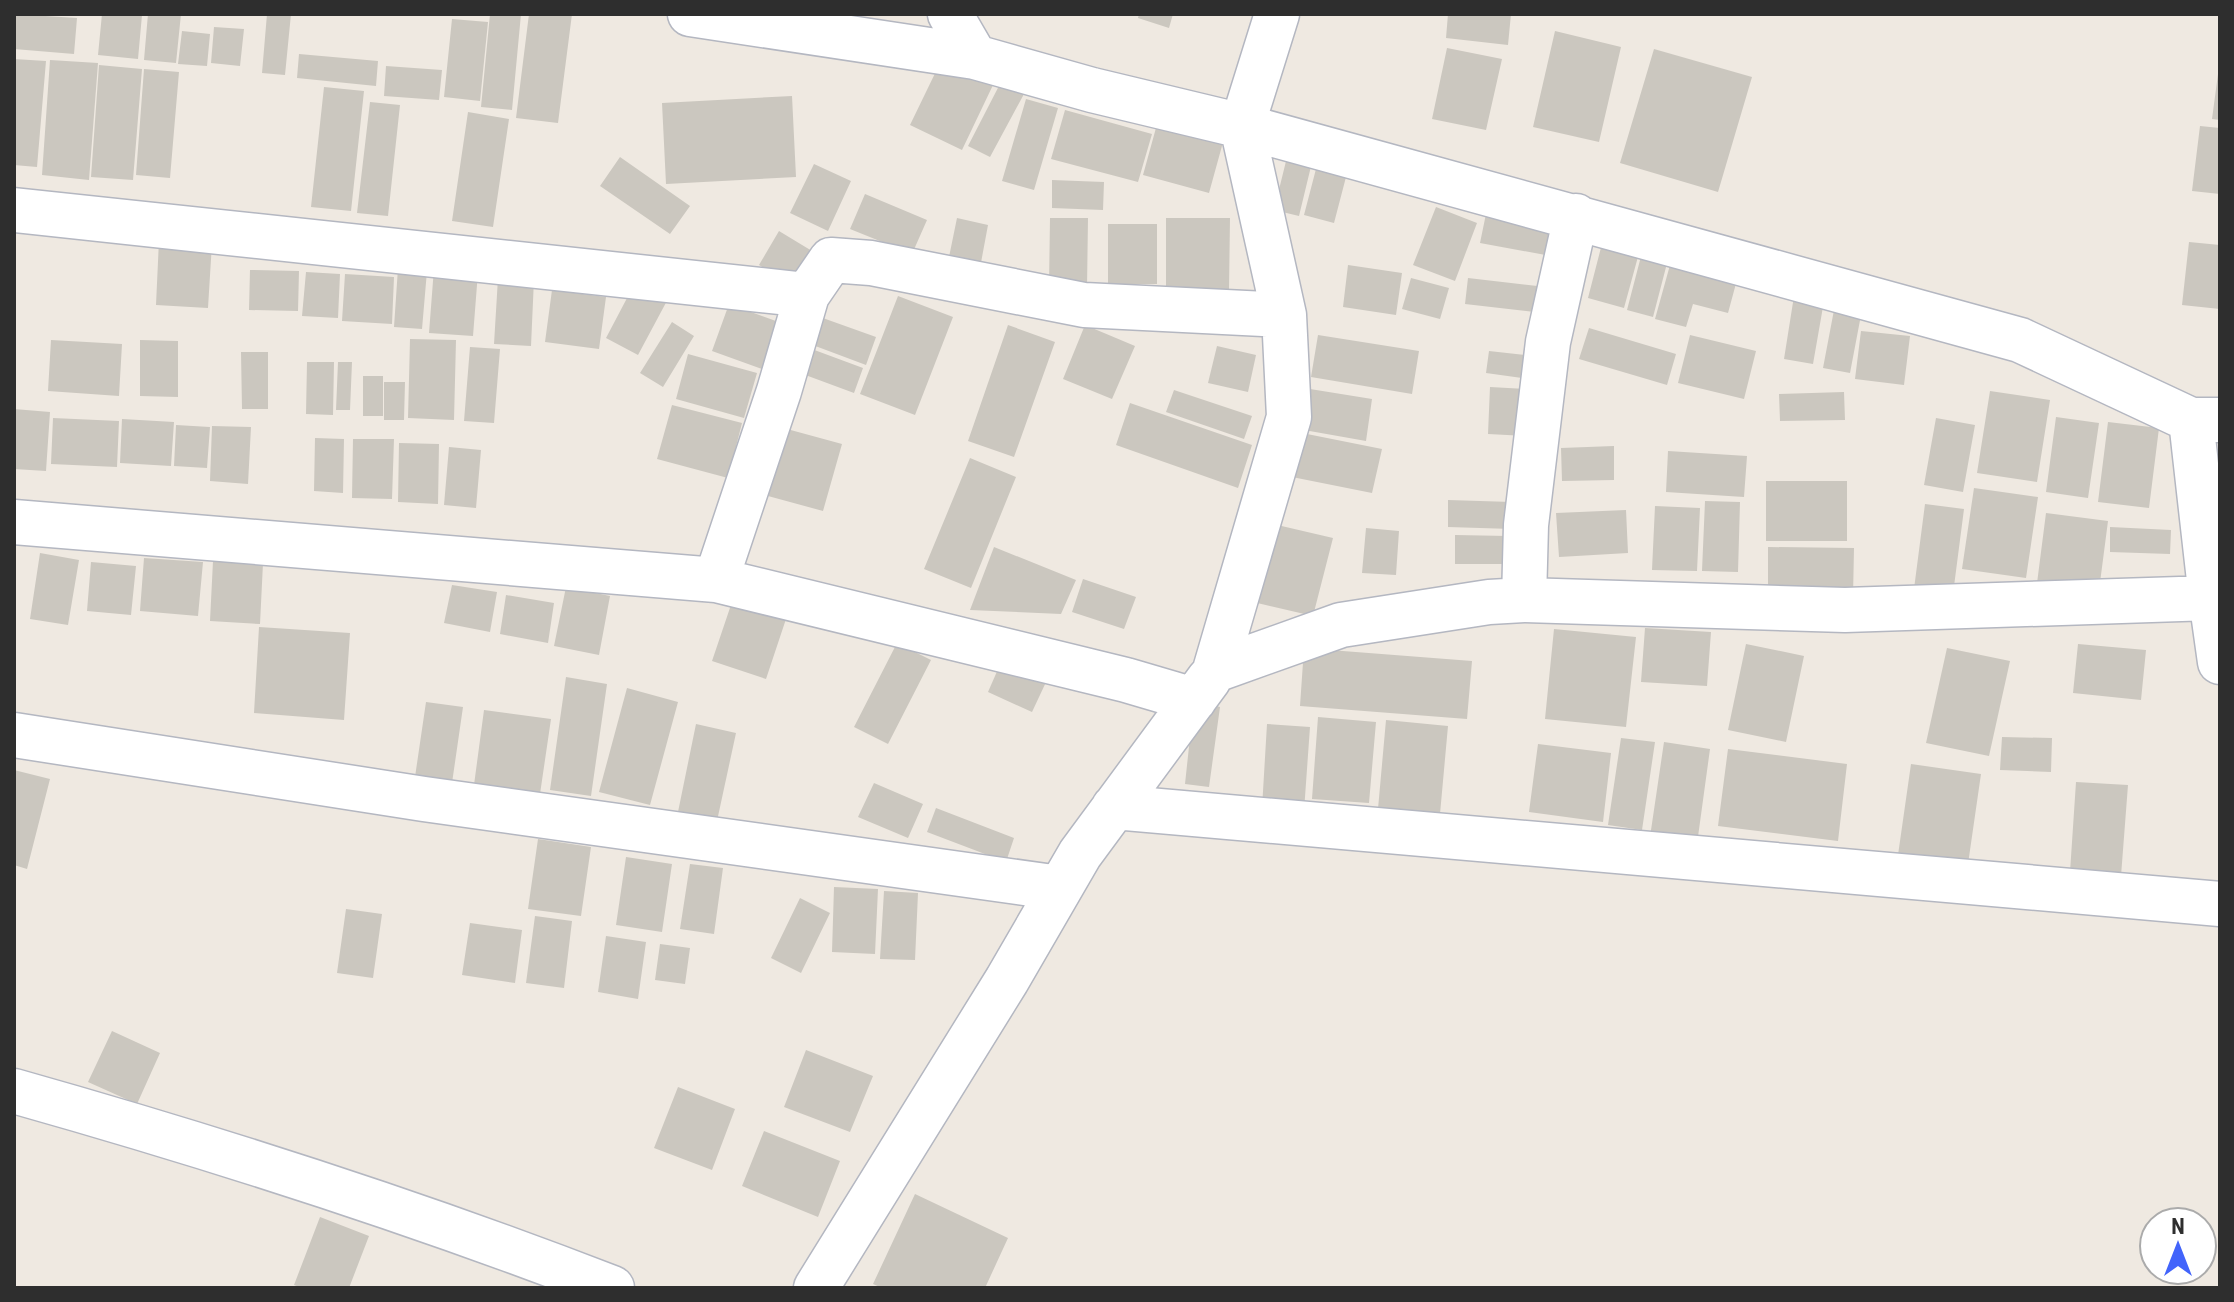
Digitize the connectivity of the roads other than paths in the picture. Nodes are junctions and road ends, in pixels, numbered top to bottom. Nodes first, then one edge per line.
1 (690, 14) edge
2 (950, 14) edge
3 (1277, 14) edge
4 (975, 57) junction
5 (1242, 126) junction
6 (14, 210) edge
7 (1576, 216) junction
8 (807, 295) junction
9 (1284, 315) junction
10 (2206, 420) edge
11 (14, 522) edge
12 (716, 580) junction
13 (2216, 598) edge
14 (1524, 600) junction
15 (2220, 662) edge
16 (1204, 685) junction
17 (14, 735) edge
18 (1114, 807) junction
19 (1060, 888) junction
20 (2220, 904) edge
21 (14, 1091) edge
22 (612, 1288) edge
23 (816, 1288) edge

1 - 4 street
2 - 4 street
3 - 5 street
4 - 5 street
5 - 7 street
5 - 9 street
6 - 8 street
7 - 10 street
7 - 14 street
8 - 9 street
8 - 12 street
9 - 16 street
10 - 13 street
11 - 12 street
12 - 16 street
13 - 14 street
13 - 15 street
14 - 16 street
16 - 18 street
17 - 19 street
18 - 19 street
18 - 20 street
19 - 23 street
21 - 22 street

